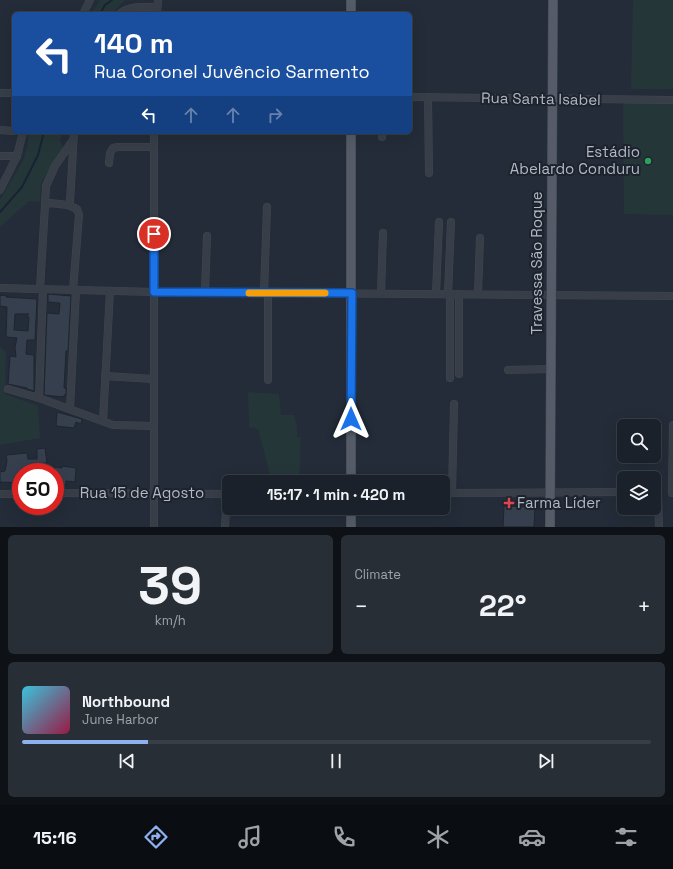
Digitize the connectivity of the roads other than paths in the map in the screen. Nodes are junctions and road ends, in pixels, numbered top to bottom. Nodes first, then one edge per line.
1 (90, 0) edge
2 (352, 0) edge
3 (554, 0) edge
4 (157, 7) edge
5 (84, 12) edge
6 (122, 12) edge
7 (351, 12) edge
8 (0, 93) edge
9 (12, 93) edge
10 (412, 97) edge
11 (428, 98) junction
12 (552, 99) junction
13 (673, 100) edge
14 (0, 130) edge
15 (12, 131) edge
16 (22, 134) edge
17 (74, 134) edge
18 (154, 134) edge
19 (351, 134) edge
20 (74, 140) junction
21 (154, 147) junction
22 (0, 156) edge
23 (17, 156) junction
24 (109, 163) dead end
25 (429, 173) dead end
26 (2, 182) edge
27 (0, 190) edge
28 (45, 205) junction
29 (68, 205) junction
30 (267, 207) dead end
31 (439, 222) dead end
32 (451, 222) dead end
33 (383, 233) dead end
34 (207, 236) dead end
35 (480, 238) dead end
36 (0, 288) edge
37 (41, 289) junction
38 (75, 290) junction
39 (110, 291) junction
40 (154, 292) junction
41 (205, 292) junction
42 (266, 293) junction
43 (352, 293) junction
44 (381, 293) junction
45 (436, 294) junction
46 (449, 294) junction
47 (459, 294) junction
48 (478, 294) junction
49 (551, 295) junction
50 (673, 296) edge
51 (508, 370) dead end
52 (551, 370) junction
53 (459, 374) dead end
54 (105, 376) junction
55 (450, 378) dead end
56 (153, 379) junction
57 (268, 380) dead end
58 (8, 389) dead end
59 (39, 398) junction
60 (454, 404) dead end
61 (70, 409) junction
62 (103, 421) junction
63 (673, 425) edge
64 (154, 426) junction
65 (351, 475) edge
66 (550, 492) junction
67 (617, 492) edge
68 (661, 492) edge
69 (64, 493) edge
70 (154, 493) junction
71 (452, 493) joint
72 (672, 493) edge
73 (0, 494) edge
74 (12, 494) edge
75 (222, 494) edge
76 (226, 515) edge
77 (351, 515) edge
78 (658, 515) edge
79 (154, 527) edge
80 (225, 527) edge
81 (351, 527) edge
82 (550, 527) edge
83 (659, 527) edge

1 - 5 street
2 - 7 main road
3 - 12 main road, Travessa São Roque
4 - 6 street
8 - 9 street
10 - 11 street, Rua Santa Isabel
11 - 12 street, Rua Santa Isabel
11 - 25 street
12 - 13 street, Rua Santa Isabel
12 - 49 main road, Travessa São Roque
14 - 15 street
16 - 23 street
17 - 20 street
18 - 21 street
19 - 43 main road
20 - 28 street
20 - 29 street
21 - 24 street
21 - 40 street
22 - 23 street
23 - 26 street
26 - 27 street
28 - 29 street
28 - 37 street
29 - 38 street
30 - 42 street
31 - 45 street
32 - 46 street
33 - 44 street
34 - 41 street
35 - 48 street
36 - 37 street
37 - 38 street
37 - 59 street
38 - 39 street
38 - 61 street
39 - 40 street
39 - 54 street
40 - 41 street
40 - 56 street
41 - 42 street
42 - 43 street
42 - 57 street
43 - 44 street
43 - 65 main road
44 - 45 street
45 - 46 street
46 - 47 street
46 - 55 street
47 - 48 street
47 - 53 street
48 - 49 street
49 - 50 street
49 - 52 main road, Travessa São Roque
51 - 52 street
52 - 66 main road, Travessa São Roque
54 - 56 street
54 - 62 street
56 - 64 street
58 - 59 street
59 - 61 street
60 - 71 street
61 - 62 street
62 - 64 street
63 - 72 street
64 - 70 street
66 - 67 street
66 - 71 street
66 - 82 main road, Travessa São Roque
68 - 72 street
69 - 70 street, Rua 15 de Agosto
70 - 75 street, Rua 15 de Agosto
70 - 79 street
73 - 74 street
76 - 80 street
77 - 81 main road
78 - 83 street

